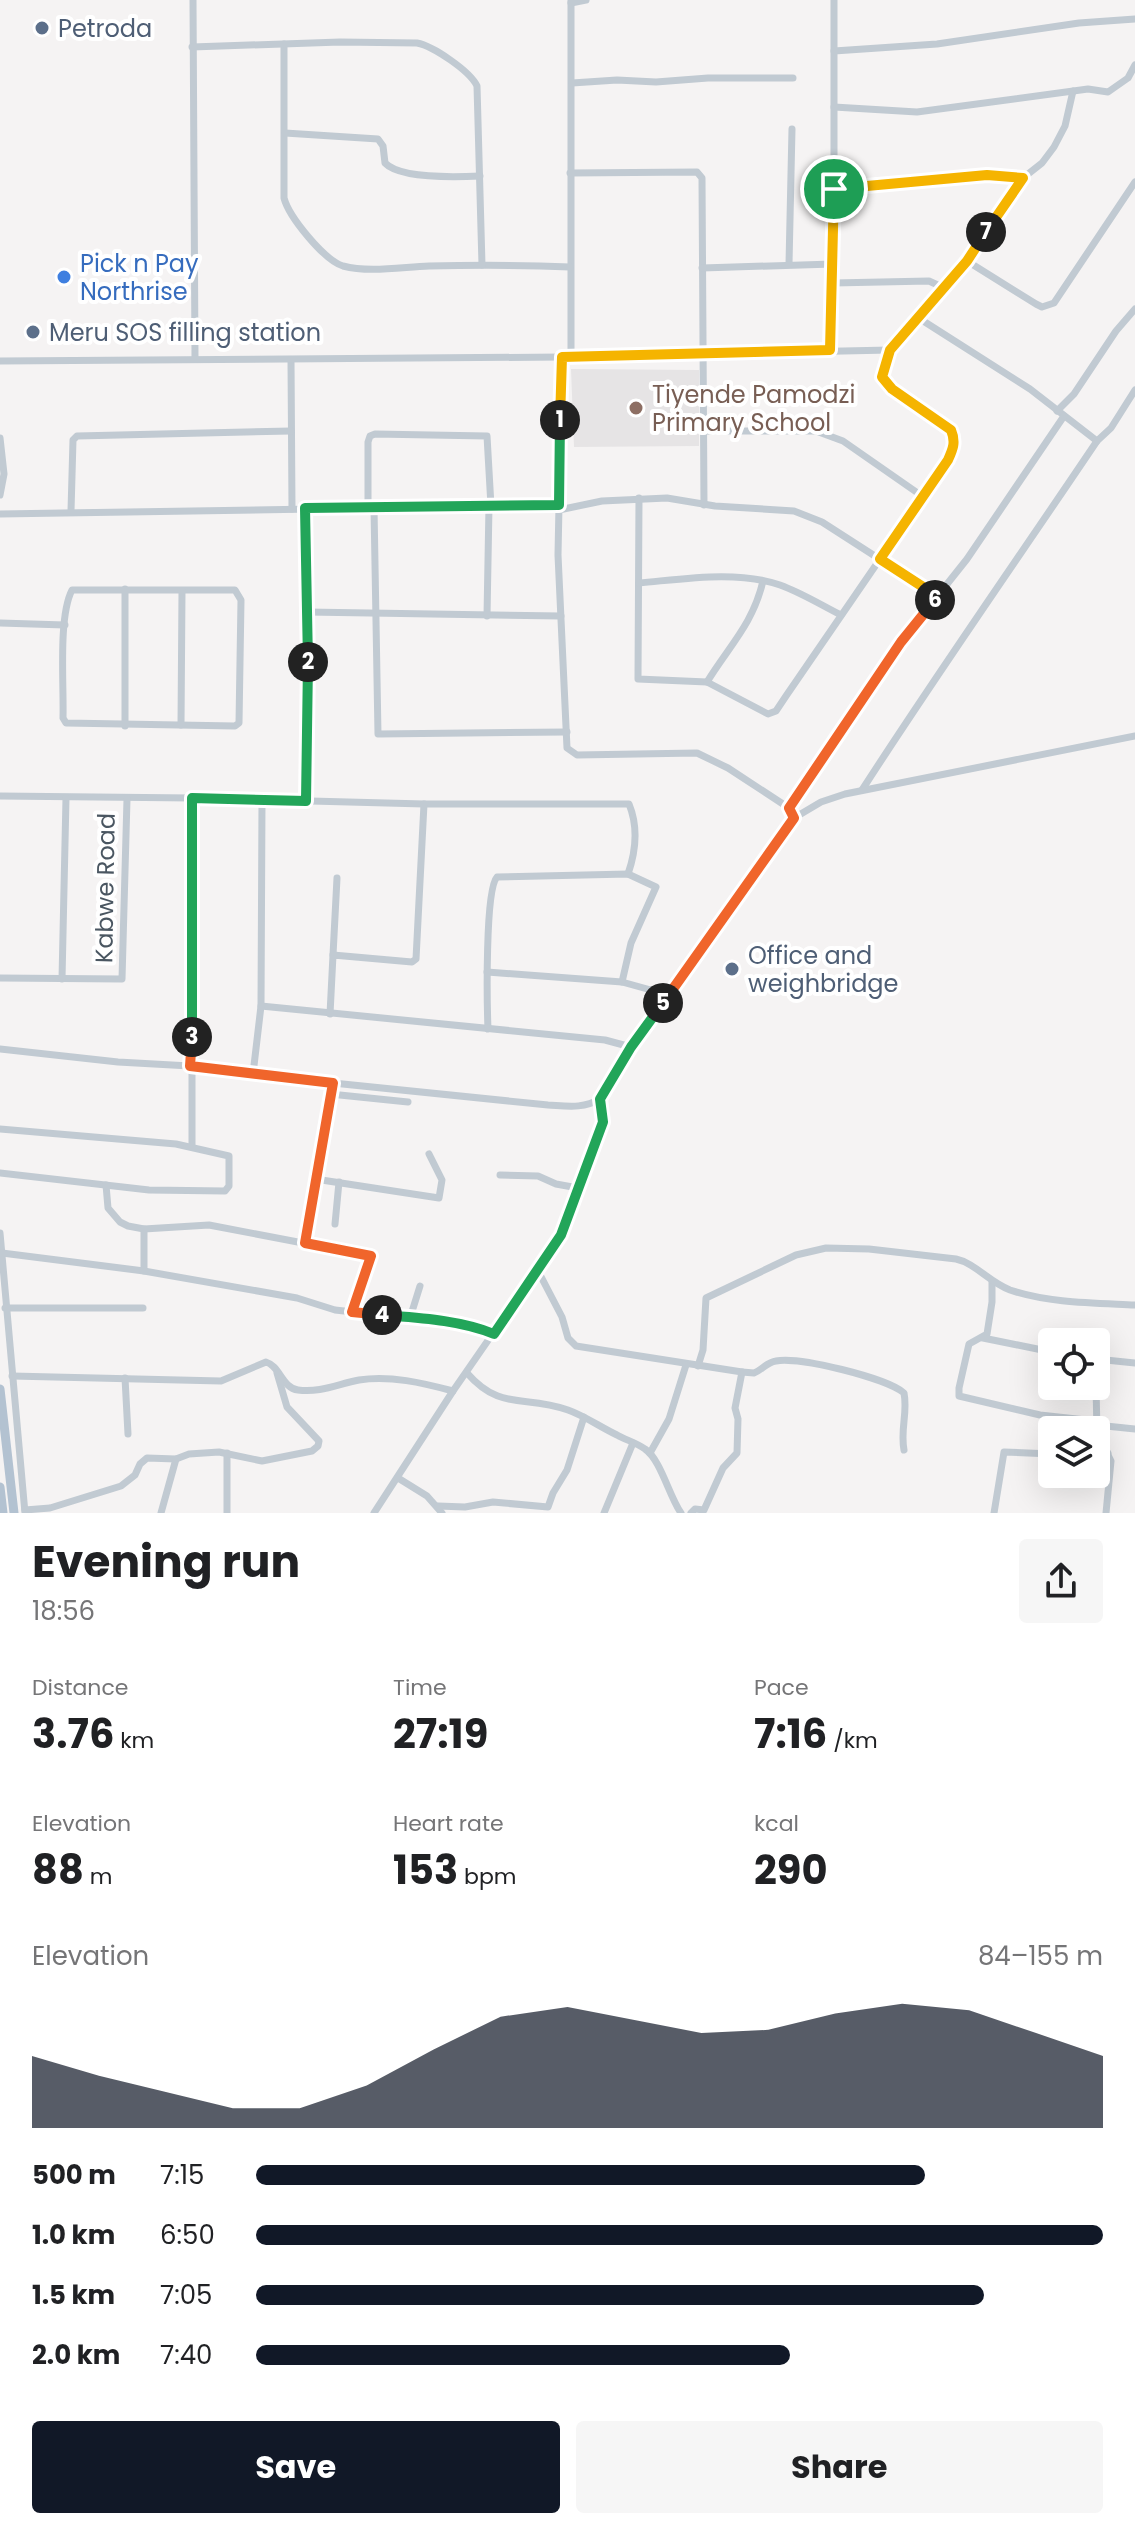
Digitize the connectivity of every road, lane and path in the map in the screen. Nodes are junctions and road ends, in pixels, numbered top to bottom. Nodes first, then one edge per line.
1 (193, 0) edge
2 (586, 0) edge
3 (834, 0) edge
4 (571, 1) edge
5 (1135, 19) edge
6 (284, 44) junction
7 (192, 47) junction
8 (834, 51) junction
9 (1135, 65) edge
10 (793, 78) dead end
11 (572, 83) junction
12 (1073, 91) junction
13 (834, 107) junction
14 (792, 129) dead end
15 (285, 133) junction
16 (570, 173) junction
17 (480, 176) junction
18 (1023, 178) junction
19 (1135, 182) edge
20 (834, 189) junction
21 (967, 261) junction
22 (789, 264) junction
23 (833, 264) junction
24 (482, 265) junction
25 (570, 267) junction
26 (702, 268) junction
27 (833, 283) junction
28 (942, 287) junction
29 (1135, 309) edge
30 (917, 317) junction
31 (830, 350) junction
32 (890, 350) junction
33 (702, 353) junction
34 (562, 357) junction
35 (571, 357) junction
36 (195, 358) junction
37 (291, 360) junction
38 (0, 361) edge
39 (1135, 390) edge
40 (1061, 414) junction
41 (291, 431) junction
42 (703, 431) junction
43 (0, 438) edge
44 (1097, 441) junction
45 (0, 495) edge
46 (922, 496) junction
47 (639, 498) junction
48 (704, 505) junction
49 (490, 506) junction
50 (559, 507) junction
51 (305, 508) junction
52 (371, 508) junction
53 (292, 509) junction
54 (71, 511) junction
55 (4, 514) edge
56 (0, 523) edge
57 (880, 559) junction
58 (763, 581) junction
59 (639, 583) junction
60 (125, 589) junction
61 (182, 591) junction
62 (937, 596) junction
63 (307, 612) junction
64 (378, 614) junction
65 (841, 615) junction
66 (487, 616) junction
67 (561, 616) junction
68 (0, 623) edge
69 (65, 625) junction
70 (707, 682) junction
71 (181, 725) junction
72 (125, 726) junction
73 (567, 732) junction
74 (1135, 736) edge
75 (862, 790) junction
76 (0, 796) edge
77 (66, 798) junction
78 (192, 798) junction
79 (127, 799) junction
80 (262, 800) junction
81 (306, 801) junction
82 (424, 804) junction
83 (789, 808) junction
84 (794, 818) junction
85 (628, 874) junction
86 (337, 878) dead end
87 (333, 955) junction
88 (487, 972) junction
89 (0, 978) edge
90 (62, 979) junction
91 (622, 982) junction
92 (669, 995) junction
93 (261, 1006) junction
94 (330, 1014) junction
95 (488, 1029) junction
96 (631, 1047) junction
97 (0, 1049) edge
98 (190, 1066) junction
99 (253, 1074) junction
100 (333, 1083) junction
101 (389, 1089) junction
102 (330, 1094) junction
103 (600, 1099) junction
104 (388, 1100) junction
105 (408, 1102) dead end
106 (0, 1129) edge
107 (192, 1147) junction
108 (429, 1154) dead end
109 (0, 1173) edge
110 (500, 1175) dead end
111 (315, 1179) junction
112 (339, 1182) junction
113 (106, 1185) junction
114 (578, 1188) junction
115 (335, 1224) dead end
116 (144, 1229) junction
117 (0, 1233) edge
118 (305, 1243) junction
119 (2, 1253) edge
120 (537, 1269) junction
121 (144, 1271) junction
122 (992, 1282) junction
123 (420, 1286) dead end
124 (1135, 1305) edge
125 (5, 1308) junction
126 (143, 1308) dead end
127 (352, 1312) junction
128 (410, 1318) junction
129 (494, 1334) junction
130 (983, 1338) junction
131 (1038, 1349) edge
132 (1110, 1360) edge
133 (1135, 1363) edge
134 (686, 1365) junction
135 (698, 1366) junction
136 (276, 1369) junction
137 (742, 1372) junction
138 (467, 1373) junction
139 (12, 1376) junction
140 (125, 1378) junction
141 (0, 1389) edge
142 (453, 1391) junction
143 (1044, 1416) edge
144 (584, 1417) junction
145 (1110, 1426) edge
146 (1135, 1429) edge
147 (128, 1434) dead end
148 (633, 1443) junction
149 (904, 1450) dead end
150 (227, 1453) junction
151 (650, 1453) junction
152 (1038, 1453) edge
153 (176, 1459) junction
154 (1110, 1464) edge
155 (398, 1478) junction
156 (0, 1487) edge
157 (1110, 1487) edge
158 (1110, 1488) edge
159 (24, 1492) junction
160 (12, 1493) junction
161 (440, 1509) edge
162 (25, 1511) edge
163 (3, 1513) edge
164 (14, 1513) edge
165 (161, 1513) edge
166 (227, 1513) edge
167 (374, 1513) edge
168 (604, 1513) edge
169 (681, 1513) edge
170 (691, 1513) edge
171 (994, 1513) edge
172 (1106, 1513) edge

1 - 7 street
2 - 4 street
3 - 8 street
4 - 11 street
5 - 8 street
6 - 7 street
6 - 15 street
6 - 17 street
7 - 36 street
8 - 13 street
9 - 12 street
10 - 11 street
11 - 16 street
12 - 13 street
12 - 18 street
13 - 20 street
14 - 22 street
15 - 17 street
15 - 24 street
16 - 25 street
16 - 26 street
17 - 24 street
18 - 20 street
18 - 21 street
19 - 21 street
20 - 23 street
21 - 28 street
22 - 23 street
22 - 26 street
23 - 27 street
24 - 25 street
25 - 35 street
26 - 33 street
27 - 28 street
27 - 31 street
28 - 30 street
29 - 40 street
30 - 32 street
30 - 40 street
31 - 32 street
31 - 33 street
32 - 46 street
33 - 35 street
33 - 42 street
34 - 35 street
34 - 37 street
34 - 50 street
36 - 37 street
36 - 38 street
37 - 41 street
39 - 44 street
40 - 44 street
40 - 62 street
41 - 53 street
41 - 54 street
42 - 46 street
42 - 48 street
43 - 45 street
44 - 75 street
46 - 57 street
47 - 48 street
47 - 50 street
47 - 59 street
48 - 57 street
49 - 50 street
49 - 52 street
49 - 52 street
49 - 66 street
50 - 67 street
51 - 52 street
51 - 53 street
51 - 63 street
52 - 64 street
53 - 54 street
54 - 55 street
55 - 56 street
57 - 62 street
57 - 65 street
58 - 59 street
58 - 65 street
58 - 70 street
59 - 70 street
60 - 61 street
60 - 69 street
60 - 72 street
61 - 71 street
61 - 71 street
62 - 83 street
63 - 64 street
63 - 81 street
64 - 66 street
64 - 73 street
65 - 70 street
66 - 67 street
67 - 73 street
68 - 69 street
69 - 72 street
71 - 72 street
73 - 83 street
74 - 75 street
75 - 84 street
76 - 77 street
77 - 79 street
77 - 90 street
78 - 79 street
78 - 80 street
78 - 98 street
79 - 90 street, Kabwe Road
80 - 81 street
80 - 93 street
81 - 82 street
82 - 85 street
82 - 87 street
83 - 84 street
84 - 92 street
85 - 88 street
85 - 91 street
86 - 87 street
87 - 94 street
88 - 91 street
88 - 95 street
89 - 90 street
91 - 92 street
92 - 96 street
93 - 94 street
93 - 99 street
94 - 95 street
95 - 96 street
96 - 103 street
97 - 98 street
98 - 99 street
98 - 107 street
99 - 100 street
100 - 101 street
100 - 102 street
101 - 103 street
101 - 104 street
102 - 104 street
102 - 111 street
103 - 114 street
104 - 105 street
106 - 107 street
107 - 113 street
108 - 112 street
109 - 113 street
110 - 114 street
111 - 112 street
111 - 118 street
112 - 115 street
113 - 116 street
114 - 120 street
116 - 118 street
116 - 121 street
117 - 119 street
118 - 127 street
119 - 121 street
119 - 125 street
120 - 129 street
120 - 134 street
121 - 127 street
122 - 124 street
122 - 130 street
122 - 135 street
123 - 128 street
125 - 126 street
125 - 139 street
127 - 128 street
128 - 129 street
129 - 138 street
130 - 131 street
130 - 143 street
132 - 133 street
134 - 135 street
134 - 151 street
135 - 137 street
136 - 140 street
136 - 142 street
136 - 150 street
137 - 149 street
137 - 170 street
138 - 142 street
138 - 144 street
139 - 140 street
139 - 159 street
140 - 147 street
141 - 160 main road
142 - 155 street
144 - 148 street
144 - 161 street
145 - 146 street
148 - 151 street
148 - 168 street
150 - 153 street
150 - 166 street
151 - 169 street
152 - 171 street
153 - 162 street
153 - 165 street
154 - 157 street
155 - 161 street
155 - 167 street
156 - 163 main road
158 - 172 street
159 - 160 street
159 - 162 street
160 - 164 main road

